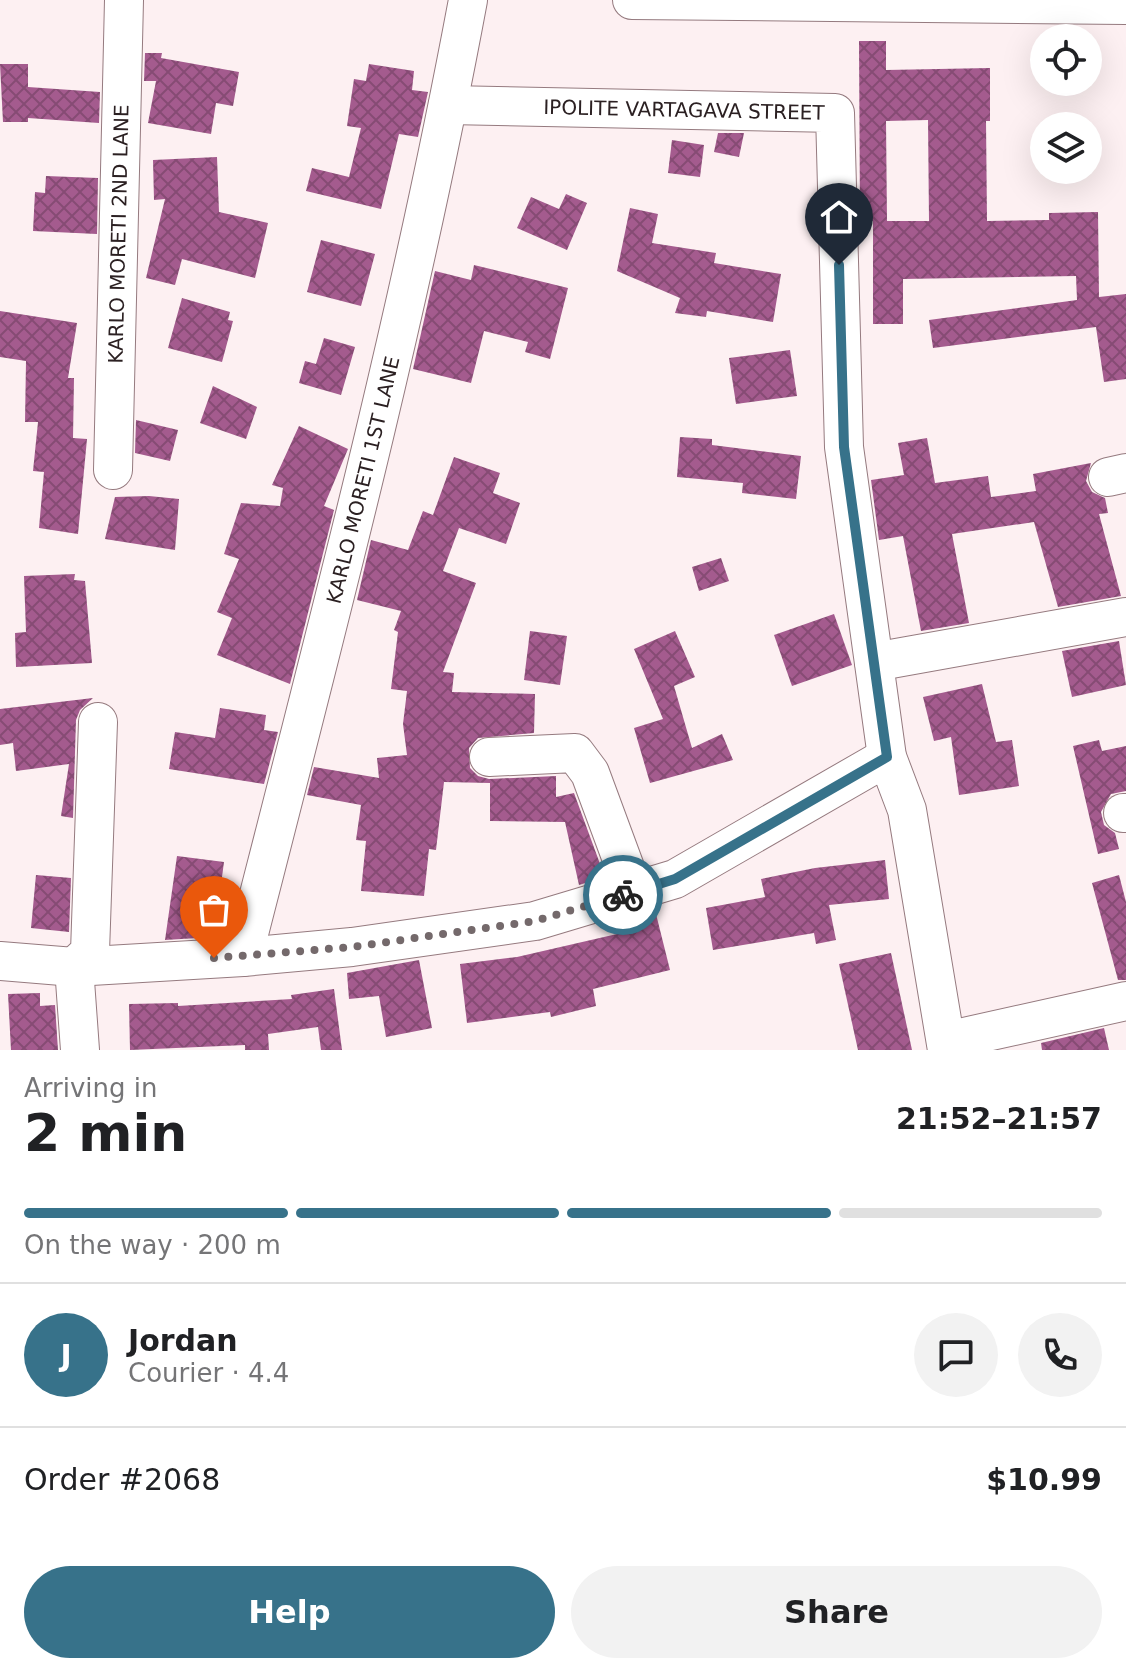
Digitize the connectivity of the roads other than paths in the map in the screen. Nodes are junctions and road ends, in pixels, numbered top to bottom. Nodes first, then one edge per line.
1 (124, 0) edge
2 (468, 0) edge
3 (632, 0) edge
4 (1126, 5) edge
5 (448, 105) junction
6 (113, 470) dead end
7 (1126, 617) edge
8 (874, 662) junction
9 (98, 722) dead end
10 (489, 757) dead end
11 (887, 757) junction
12 (634, 892) junction
13 (243, 957) junction
14 (0, 961) edge
15 (74, 967) junction
16 (1126, 1001) edge
17 (946, 1045) edge
18 (80, 1050) edge

1 - 6 street, KARLO MORETI 2ND LANE
2 - 5 street, KARLO MORETI 1ST LANE
3 - 4 street
5 - 8 street, IPOLITE VARTAGAVA STREET
5 - 13 street, KARLO MORETI 1ST LANE
7 - 8 street
8 - 11 street, IPOLITE VARTAGAVA STREET
9 - 15 street
10 - 12 street
11 - 12 street
11 - 17 street, IPOLITE VARTAGAVA STREET
12 - 13 street
13 - 15 street
14 - 15 street
15 - 18 street
16 - 17 street

